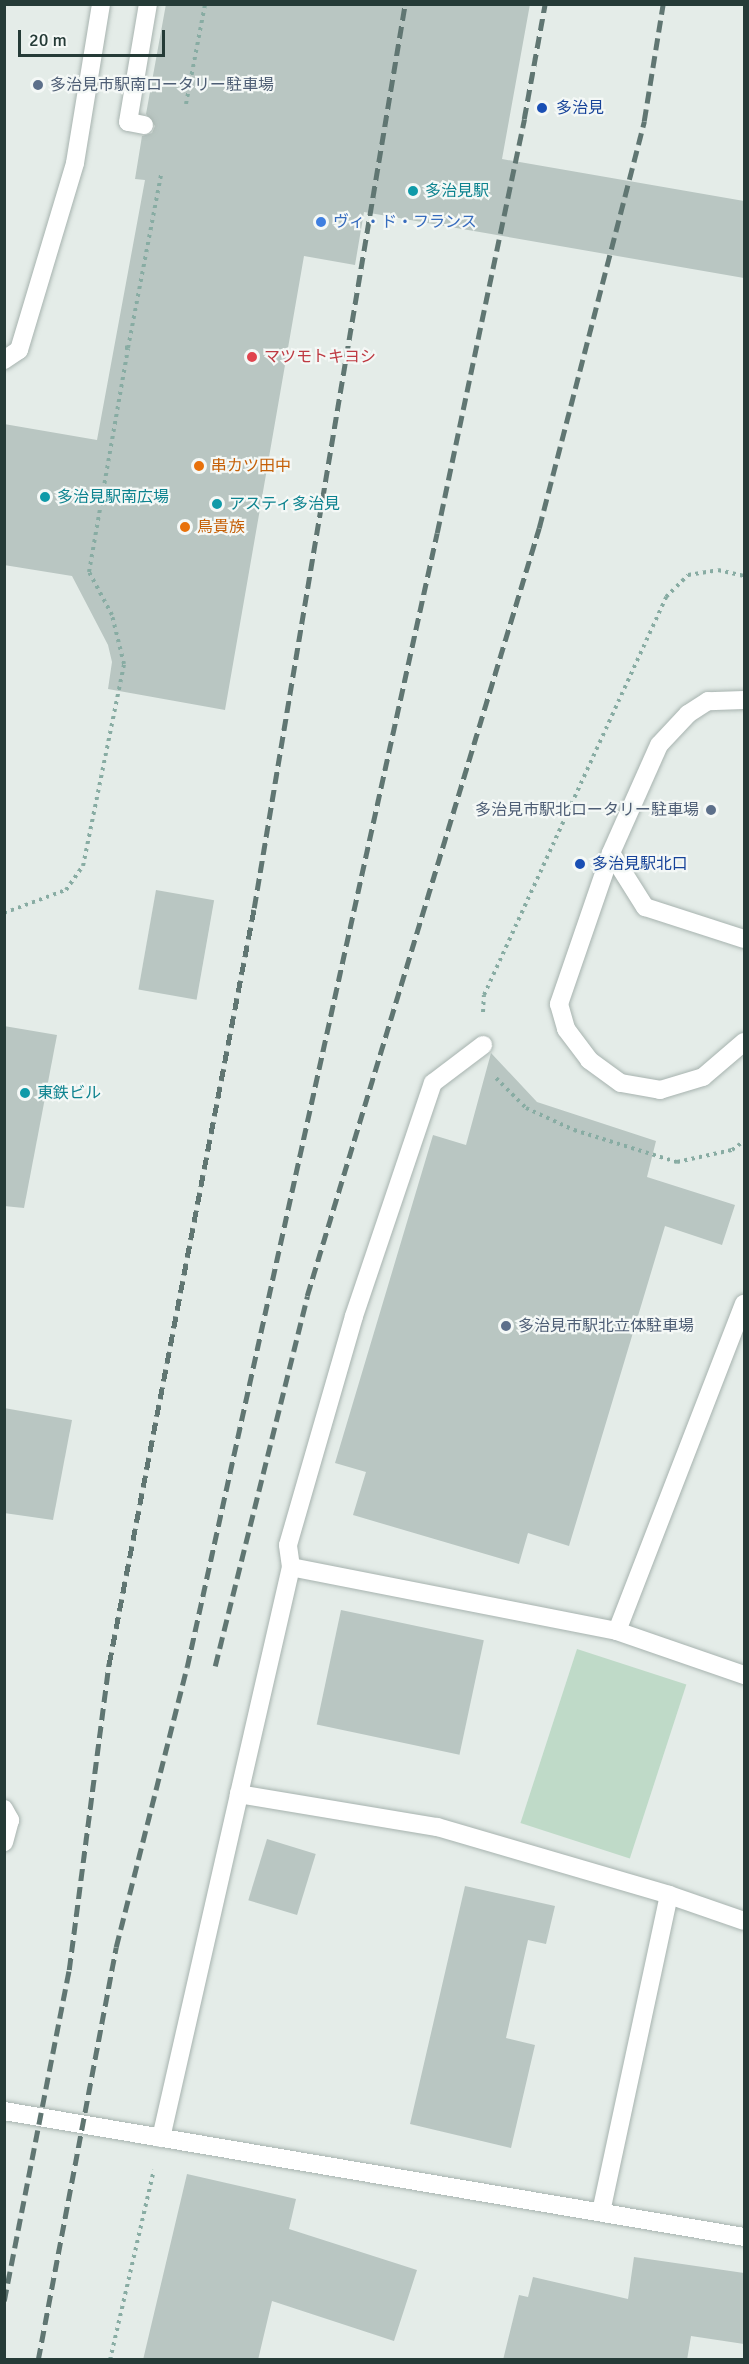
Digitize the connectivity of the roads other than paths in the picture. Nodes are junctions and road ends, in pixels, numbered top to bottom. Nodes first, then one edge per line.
1 (101, 4) edge
2 (147, 4) edge
3 (144, 124) dead end
4 (4, 360) edge
5 (744, 700) edge
6 (611, 853) junction
7 (744, 939) edge
8 (744, 1042) edge
9 (483, 1045) dead end
10 (744, 1304) edge
11 (291, 1567) junction
12 (617, 1631) junction
13 (744, 1675) edge
14 (239, 1794) junction
15 (4, 1809) edge
16 (4, 1842) edge
17 (669, 1894) junction
18 (744, 1921) edge
19 (4, 2111) edge
20 (161, 2138) junction
21 (601, 2212) junction
22 (744, 2237) edge

1 - 4 street
2 - 3 street
5 - 6 street
6 - 7 street
6 - 8 street
9 - 11 street
10 - 12 street
11 - 12 street
11 - 14 street
12 - 13 street
14 - 17 street
14 - 20 street
15 - 16 street
17 - 18 street
17 - 21 street
19 - 20 street
20 - 21 street
21 - 22 street

